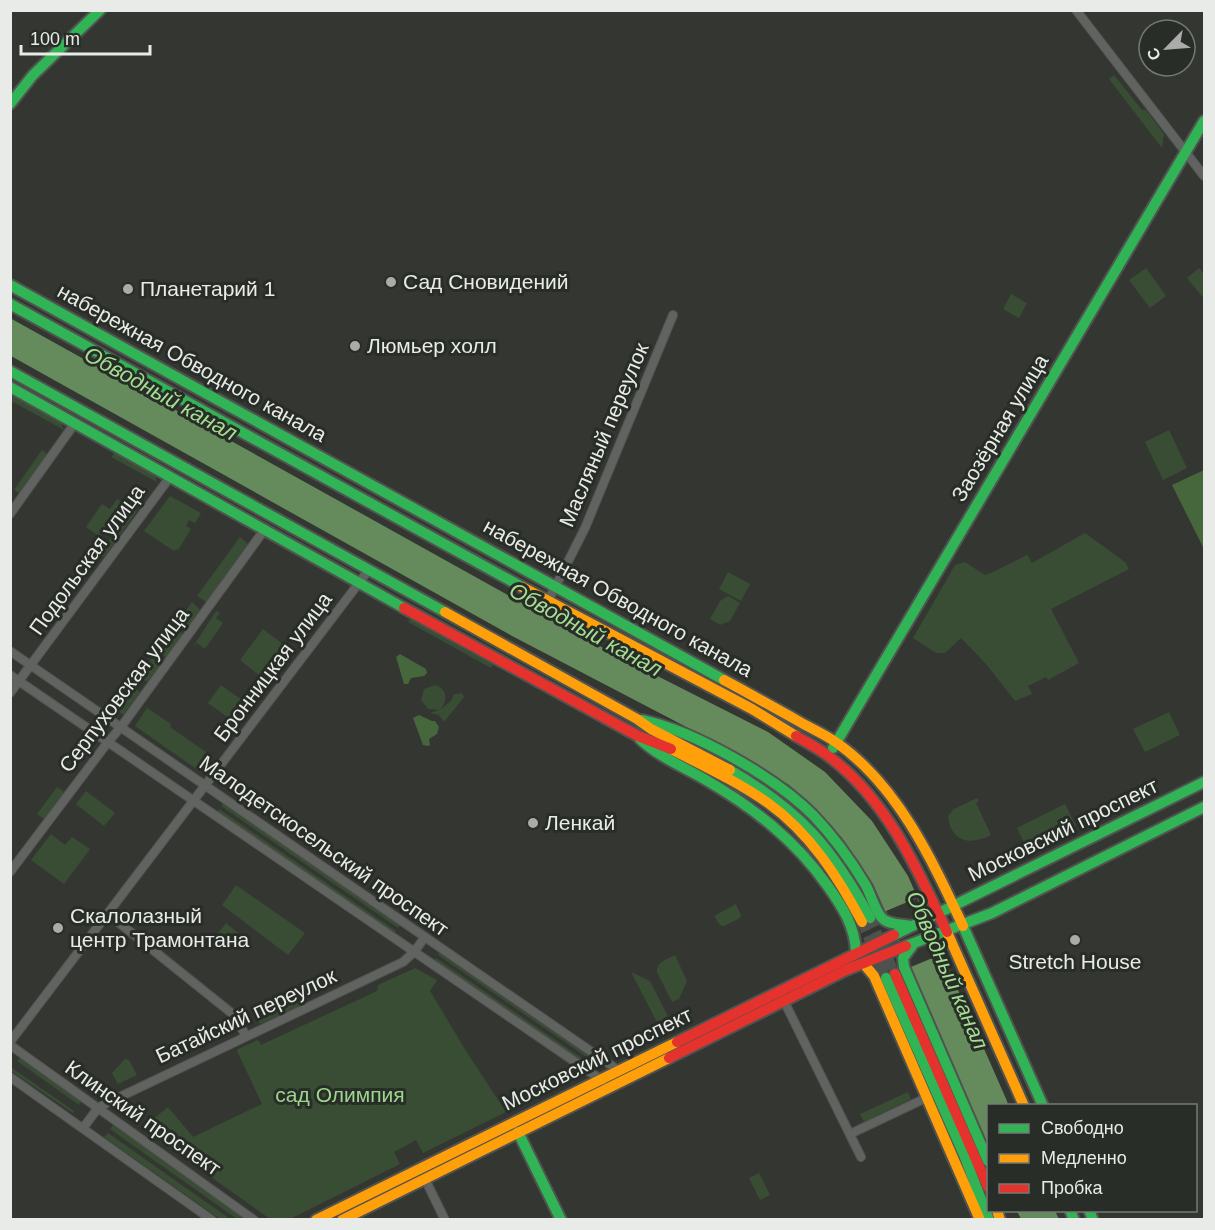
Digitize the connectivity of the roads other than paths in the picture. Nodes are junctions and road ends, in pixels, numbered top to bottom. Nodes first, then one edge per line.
1 (100, 10) edge
2 (1076, 10) edge
3 (10, 104) edge
4 (1204, 121) edge
5 (1186, 152) junction
6 (1204, 176) edge
7 (10, 285) edge
8 (10, 304) edge
9 (673, 315) dead end
10 (10, 371) edge
11 (10, 387) edge
12 (75, 423) junction
13 (170, 477) junction
14 (10, 514) edge
15 (264, 529) junction
16 (368, 571) junction
17 (359, 582) junction
18 (556, 587) junction
19 (548, 601) junction
20 (10, 651) edge
21 (32, 665) junction
22 (10, 675) edge
23 (20, 681) junction
24 (10, 693) edge
25 (637, 719) junction
26 (121, 727) junction
27 (638, 736) junction
28 (108, 742) junction
29 (836, 742) junction
30 (828, 755) junction
31 (1204, 782) edge
32 (206, 786) junction
33 (194, 801) junction
34 (1204, 807) edge
35 (10, 872) edge
36 (954, 905) junction
37 (939, 912) junction
38 (108, 914) junction
39 (911, 926) junction
40 (963, 926) junction
41 (947, 932) junction
42 (425, 937) junction
43 (906, 950) junction
44 (414, 952) junction
45 (856, 952) junction
46 (864, 964) junction
47 (784, 1000) junction
48 (246, 1036) junction
49 (10, 1044) edge
50 (618, 1070) junction
51 (10, 1077) edge
52 (599, 1079) junction
53 (610, 1087) junction
54 (928, 1098) junction
55 (1023, 1104) edge
56 (1041, 1104) edge
57 (98, 1108) junction
58 (83, 1128) junction
59 (518, 1132) junction
60 (850, 1134) junction
61 (861, 1157) dead end
62 (987, 1159) edge
63 (425, 1179) junction
64 (987, 1185) edge
65 (212, 1220) edge
66 (254, 1220) edge
67 (316, 1220) edge
68 (342, 1220) edge
69 (445, 1220) edge
70 (561, 1220) edge
71 (980, 1220) edge
72 (989, 1220) edge

1 - 3 main road
2 - 5 street
4 - 5 main road, Заозёрная улица
5 - 6 street
5 - 29 main road, Заозёрная улица
7 - 18 main road, набережная Обводного канала
8 - 19 main road, набережная Обводного канала
9 - 18 street, Масляный переулок
10 - 16 main road
11 - 12 main road
12 - 13 main road
12 - 14 street
13 - 15 main road
13 - 21 street, Подольская улица
15 - 17 main road
15 - 26 street, Серпуховская улица
16 - 17 street, Бронницкая улица
16 - 25 main road
17 - 27 main road
17 - 32 street, Бронницкая улица
18 - 19 street, Масляный переулок
18 - 29 main road, набережная Обводного канала
19 - 30 main road, набережная Обводного канала
20 - 21 street, Малодетскосельский проспект
21 - 23 street, Подольская улица
21 - 26 street, Малодетскосельский проспект
22 - 23 street, Малодетскосельский проспект
23 - 24 street, Подольская улица
23 - 28 street, Малодетскосельский проспект
25 - 27 main road
25 - 39 main road
26 - 28 street, Серпуховская улица
26 - 32 street, Малодетскосельский проспект
27 - 45 main road
28 - 33 street, Малодетскосельский проспект
28 - 35 street, Серпуховская улица
29 - 30 main road, Заозёрная улица
29 - 36 main road, набережная Обводного канала
30 - 37 main road, набережная Обводного канала
31 - 36 main road, Московский проспект
32 - 33 street, Бронницкая улица
32 - 42 street, Малодетскосельский проспект
33 - 38 street, Бронницкая улица
33 - 44 street, Малодетскосельский проспект
34 - 40 main road, Московский проспект
36 - 37 main road, Московский проспект
36 - 40 main road, набережная Обводного канала
37 - 39 main road, Московский проспект
37 - 41 main road, набережная Обводного канала
38 - 48 street
38 - 49 street, Бронницкая улица
39 - 45 main road, Московский проспект
40 - 41 main road, Московский проспект
40 - 56 main road, набережная Обводного канала
41 - 43 main road, Московский проспект
41 - 55 main road, набережная Обводного канала
42 - 44 street, Батайский переулок
42 - 50 street, Малодетскосельский проспект
43 - 46 main road, Московский проспект
43 - 62 main road
44 - 48 street, Батайский переулок
44 - 52 street, Малодетскосельский проспект
45 - 50 main road, Московский проспект
46 - 47 main road, Московский проспект
46 - 54 main road
47 - 53 main road, Московский проспект
47 - 60 street
48 - 57 street, Батайский переулок
49 - 57 street, Клинский проспект
50 - 52 main road, Московский проспект
51 - 58 street, Клинский проспект
52 - 53 street, Малодетскосельский проспект
52 - 67 main road, Московский проспект
53 - 59 main road, Московский проспект
54 - 60 street
54 - 71 main road
57 - 58 street, Батайский переулок
57 - 66 street, Клинский проспект
58 - 65 street, Клинский проспект
59 - 63 main road, Московский проспект
59 - 70 main road
60 - 61 street
63 - 68 main road, Московский проспект
63 - 69 street
64 - 72 main road

